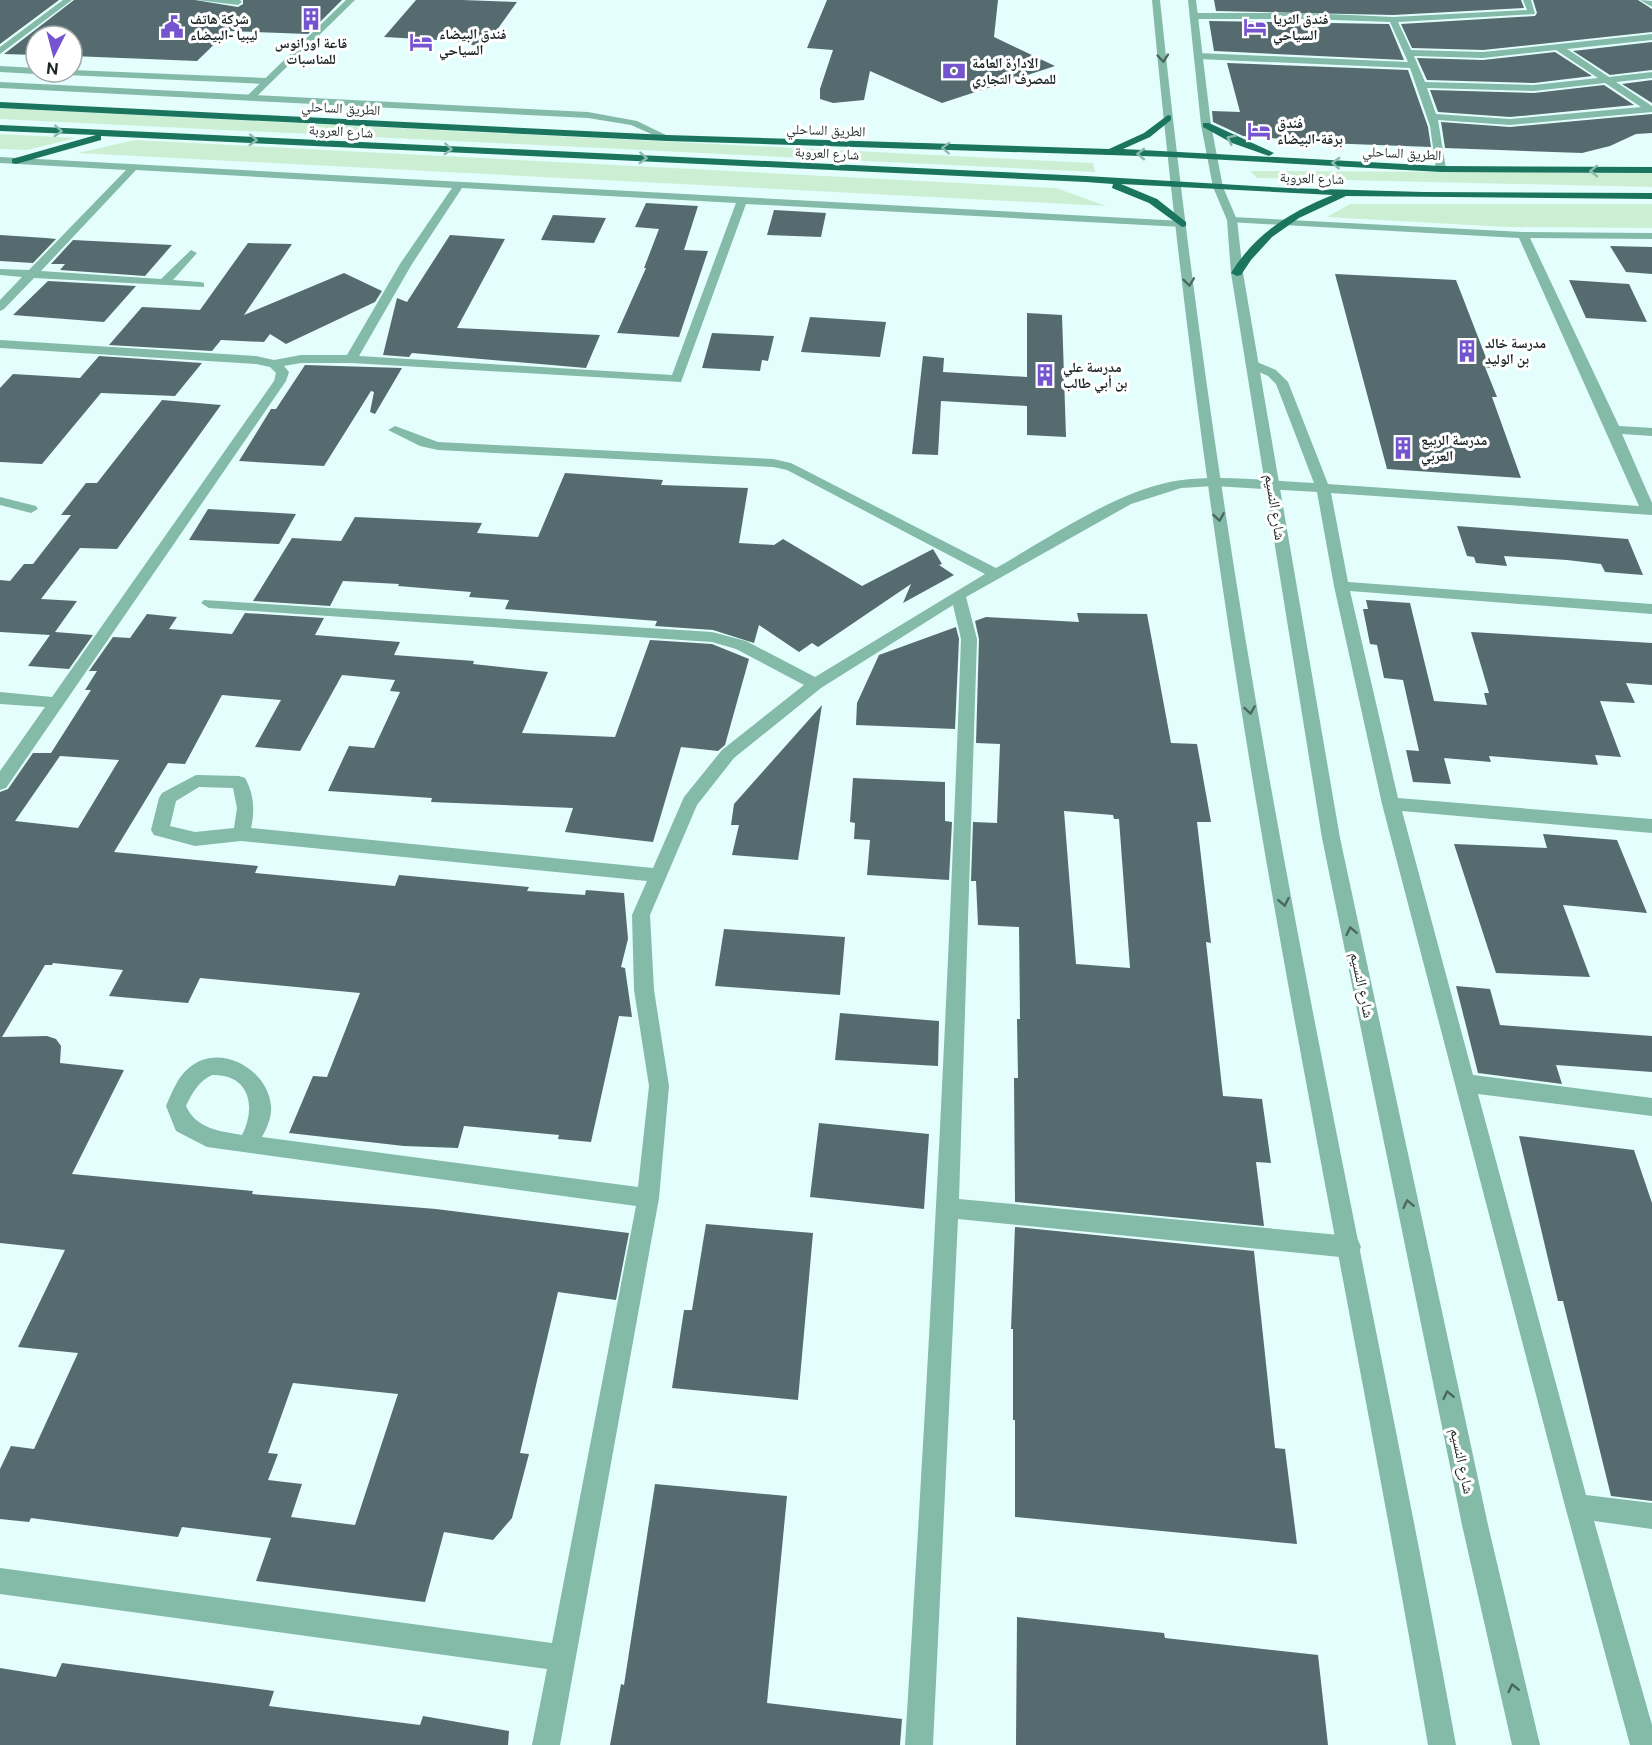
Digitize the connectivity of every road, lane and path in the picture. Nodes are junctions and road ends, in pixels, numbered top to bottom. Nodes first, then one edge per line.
1 (68, 0) edge
2 (201, 0) edge
3 (351, 0) edge
4 (1156, 0) edge
5 (1192, 0) edge
6 (1527, 0) edge
7 (1644, 0) edge
8 (238, 2) dead end
9 (1652, 4) edge
10 (1193, 16) junction
11 (1393, 20) junction
12 (1652, 37) edge
13 (1558, 47) junction
14 (0, 51) edge
15 (1408, 53) junction
16 (1198, 56) junction
17 (1414, 65) junction
18 (0, 69) edge
19 (24, 70) edge
20 (84, 73) edge
21 (1652, 75) edge
22 (1604, 79) junction
23 (266, 81) junction
24 (0, 85) edge
25 (1421, 85) junction
26 (251, 97) junction
27 (0, 105) edge
28 (1651, 109) edge
29 (1430, 117) junction
30 (1168, 118) junction
31 (1206, 125) junction
32 (0, 128) edge
33 (113, 134) junction
34 (667, 138) junction
35 (1100, 154) junction
36 (1172, 154) junction
37 (1212, 157) junction
38 (0, 160) edge
39 (1297, 160) junction
40 (16, 161) junction
41 (134, 167) junction
42 (1441, 169) junction
43 (1652, 170) edge
44 (1086, 178) junction
45 (1177, 184) junction
46 (458, 186) junction
47 (1218, 187) junction
48 (1350, 193) junction
49 (1652, 196) edge
50 (742, 200) junction
51 (1232, 220) junction
52 (1285, 222) junction
53 (1182, 224) junction
54 (1523, 235) junction
55 (1652, 236) edge
56 (191, 253) dead end
57 (0, 272) edge
58 (1237, 273) junction
59 (32, 274) junction
60 (165, 282) junction
61 (200, 285) dead end
62 (0, 307) edge
63 (0, 344) edge
64 (351, 359) junction
65 (274, 364) junction
66 (1252, 364) junction
67 (395, 430) dead end
68 (1614, 430) junction
69 (1652, 432) edge
70 (1214, 482) junction
71 (1271, 486) junction
72 (1323, 488) junction
73 (0, 501) edge
74 (31, 509) dead end
75 (1650, 511) edge
76 (996, 573) junction
77 (1341, 585) junction
78 (958, 595) junction
79 (209, 603) dead end
80 (1652, 609) edge
81 (816, 684) junction
82 (0, 698) edge
83 (58, 703) junction
84 (0, 784) edge
85 (1391, 804) junction
86 (1652, 826) edge
87 (241, 834) junction
88 (657, 875) junction
89 (1464, 1083) junction
90 (1652, 1107) edge
91 (248, 1145) dead end
92 (648, 1197) junction
93 (947, 1208) junction
94 (1350, 1247) junction
95 (1577, 1506) junction
96 (1652, 1516) edge
97 (0, 1581) edge
98 (561, 1658) junction
99 (546, 1745) edge
100 (919, 1745) edge
101 (1442, 1745) edge
102 (1526, 1745) edge
103 (1644, 1745) edge

1 - 14 street
2 - 8 street
3 - 23 street
4 -> 30 street
5 - 10 street, شارع النسيم
6 - 11 street
7 - 9 street
10 - 11 street
10 - 16 street, شارع النسيم
11 - 15 street
12 - 13 street
13 - 15 street
13 - 22 street
15 - 17 street
16 - 17 street
16 - 31 street, شارع النسيم
17 - 25 street
18 - 19 street
20 - 23 street
21 - 22 street
22 - 25 street
22 - 28 street
23 - 26 street
24 - 26 street
25 - 29 street
26 - 34 street
27 - 34 highway, الطريق الساحلي
28 - 29 street
29 - 42 street
30 - 35 highway
30 - 36 street
31 - 37 street, شارع النسيم
39 -> 31 highway
32 -> 33 highway, شارع العروبة
33 - 40 highway
33 -> 44 highway, شارع العروبة
35 -> 34 highway, الطريق الساحلي
36 -> 35 highway, الطريق الساحلي
36 - 37 highway, الطريق الساحلي
36 - 45 street
37 - 39 highway, الطريق الساحلي
37 - 47 street, شارع النسيم
38 - 40 street
42 -> 39 highway, الطريق الساحلي
40 - 41 street
41 - 46 street
41 - 59 street
43 -> 42 highway, الطريق الساحلي
44 - 45 highway, شارع العروبة
44 - 53 highway
45 - 47 highway, شارع العروبة
45 - 53 street
46 - 50 street
46 - 64 street
47 - 48 highway, شارع العروبة
47 - 51 street, شارع النسيم
48 - 49 highway, شارع العروبة
48 - 52 highway
50 - 53 street
50 - 64 street
51 - 52 street
51 - 58 street, شارع النسيم
52 - 54 street
52 - 58 highway
53 -> 70 street
54 - 55 street
54 - 68 street
56 - 60 street
57 - 59 street
58 - 66 street, شارع النسيم
59 - 60 street
59 - 62 street
60 - 61 street
63 - 65 street
64 - 65 street
65 - 83 street
66 - 71 street, شارع النسيم
66 - 72 street
67 - 76 street
68 - 69 street
68 - 75 street
70 - 71 street
70 - 76 street
70 -> 94 street
71 - 72 street
102 -> 71 street, شارع النسيم
72 - 75 street
72 - 77 street
73 - 74 street
76 - 78 street
77 - 80 street
77 - 85 street
78 - 81 street
78 - 93 street
79 - 81 street
81 - 88 street
82 - 83 street
83 - 84 street
85 - 86 street
85 - 89 street
87 - 87 street
87 - 88 street
88 - 92 street
89 - 90 street
89 - 95 street
91 - 92 street
92 - 98 street
93 - 94 street
93 - 100 street
94 - 101 street
95 - 96 street
95 - 103 street
97 - 98 street
98 - 99 street

